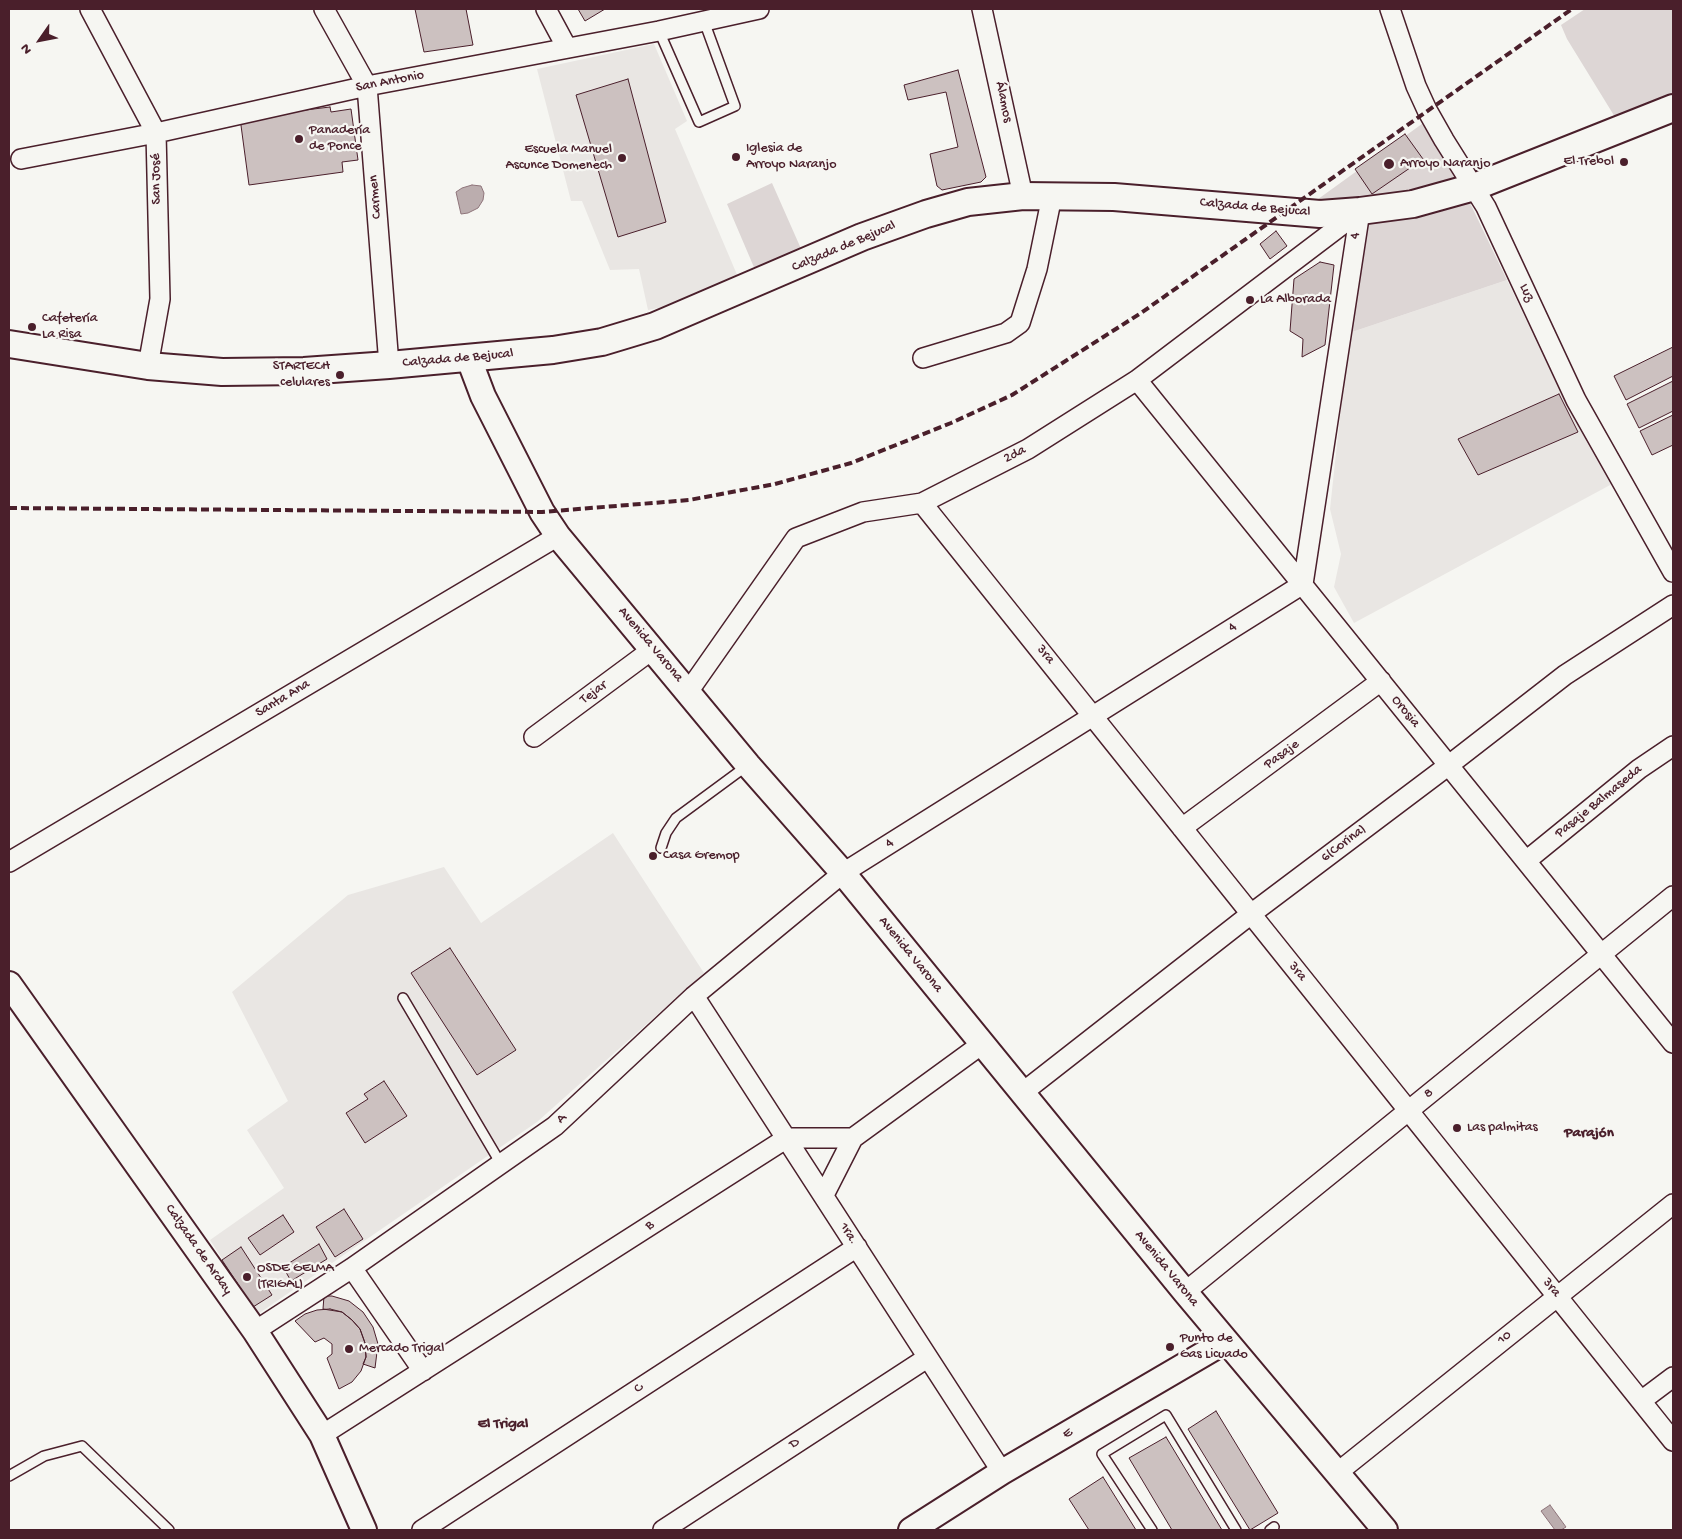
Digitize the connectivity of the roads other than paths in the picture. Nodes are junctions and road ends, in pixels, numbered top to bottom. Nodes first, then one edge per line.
1 (90, 9) edge
2 (324, 9) edge
3 (546, 9) edge
4 (759, 9) edge
5 (982, 9) edge
6 (1390, 9) edge
7 (704, 21) junction
8 (659, 31) junction
9 (567, 48) junction
10 (367, 86) junction
11 (1673, 108) edge
12 (156, 133) junction
13 (21, 159) dead end
14 (1474, 188) junction
15 (1023, 196) junction
16 (1052, 196) junction
17 (1360, 211) junction
18 (9, 344) edge
19 (923, 358) dead end
20 (469, 359) junction
21 (389, 365) junction
22 (148, 366) junction
23 (1138, 380) junction
24 (922, 503) junction
25 (558, 536) junction
26 (1673, 572) edge
27 (1302, 584) junction
28 (1673, 605) edge
29 (653, 649) junction
30 (1381, 681) junction
31 (688, 692) junction
32 (1094, 716) junction
33 (534, 737) dead end
34 (1673, 746) edge
35 (748, 765) junction
36 (1449, 765) junction
37 (1182, 828) junction
38 (661, 848) dead end
39 (1526, 861) junction
40 (9, 862) edge
41 (843, 873) junction
42 (1673, 896) edge
43 (1250, 914) junction
44 (1601, 954) junction
45 (9, 984) edge
46 (694, 996) junction
47 (403, 998) dead end
48 (1673, 1043) edge
49 (982, 1044) junction
50 (1022, 1093) junction
51 (1408, 1111) junction
52 (787, 1138) junction
53 (853, 1138) junction
54 (500, 1164) junction
55 (824, 1195) junction
56 (1673, 1204) edge
57 (857, 1247) junction
58 (352, 1268) junction
59 (1185, 1292) junction
60 (1557, 1297) junction
61 (255, 1331) junction
62 (1226, 1341) junction
63 (927, 1358) junction
64 (423, 1371) junction
65 (1673, 1376) edge
66 (1641, 1401) junction
67 (322, 1435) junction
68 (1673, 1441) edge
69 (1002, 1472) junction
70 (1337, 1473) junction
71 (9, 1476) edge
72 (169, 1530) edge
73 (364, 1530) edge
74 (422, 1530) edge
75 (663, 1530) edge
76 (911, 1530) edge
77 (1152, 1530) edge
78 (1236, 1530) edge
79 (1385, 1530) edge

1 - 12 street, San José
2 - 10 street, Carmen
3 - 9 street
4 - 7 street, San Antonio
5 - 15 street, Álamos
6 - 14 street, Luz
7 - 8 street, San Antonio
7 - 8 lane
8 - 9 street, San Antonio
9 - 10 street, San Antonio
10 - 12 street, San Antonio
10 - 21 street, Carmen
11 - 14 main road, Calzada de Bejucal
12 - 13 street, San Antonio
12 - 22 street, San José
14 - 17 main road, Calzada de Bejucal
14 - 26 street, Luz
15 - 16 main road, Calzada de Bejucal
15 - 20 main road, Calzada de Bejucal
16 - 17 main road, Calzada de Bejucal
16 - 19 street
17 - 23 street, 2da
17 - 27 street, 4
18 - 22 main road, Calzada de Bejucal
20 - 21 main road, Calzada de Bejucal
20 - 25 street, Avenida Varona
21 - 22 main road, Calzada de Bejucal
23 - 24 street, 2da
23 - 27 street, Orosia
24 - 31 street, 2da
24 - 32 street, 3ra
25 - 29 street, Avenida Varona
25 - 40 street, Santa Ana
27 - 30 street, Orosia
27 - 32 street, 4
28 - 36 street, 6(Corina)
29 - 31 street, Avenida Varona
29 - 33 street, Tejar
30 - 36 street, Orosia
30 - 37 street, Pasaje
31 - 35 street, Avenida Varona
32 - 37 street, 3ra
32 - 41 street, 4
34 - 39 street, Pasaje Balmaseda
35 - 38 lane
35 - 41 street, Avenida Varona
36 - 39 street, Orosia
36 - 43 street, 6(Corina)
37 - 43 street, 3ra
39 - 44 street, Orosia
41 - 46 street, A
41 - 49 street, Avenida Varona
42 - 44 street, 8
43 - 50 street, 6(Corina)
43 - 51 street, 3ra
44 - 48 street, Orosia
44 - 51 street, 8
45 - 61 street, Calzada de Arday
46 - 52 street, 1ra.
46 - 54 street, A
47 - 54 lane
49 - 50 street, Avenida Varona
49 - 53 street
50 - 59 street, Avenida Varona
51 - 59 street, 8
51 - 60 street, 3ra
52 - 53 street
52 - 55 street, 1ra.
52 - 64 street, B
53 - 55 street
54 - 58 street, A
55 - 57 street, 1ra.
56 - 60 street, 10
57 - 63 street, 1ra.
57 - 74 street, C
58 - 61 street, A
58 - 64 street
59 - 62 street, Avenida Varona
60 - 66 street, 3ra
60 - 70 street, 10
61 - 67 street, Calzada de Arday
62 - 69 street, E
62 - 70 street, Avenida Varona
63 - 69 street, 1ra.
63 - 75 street, D
64 - 67 street, B
65 - 66 street
66 - 68 street, 3ra
67 - 73 street, Calzada de Arday
69 - 76 street, E
70 - 79 street, Avenida Varona
71 - 72 lane
77 - 78 lane

